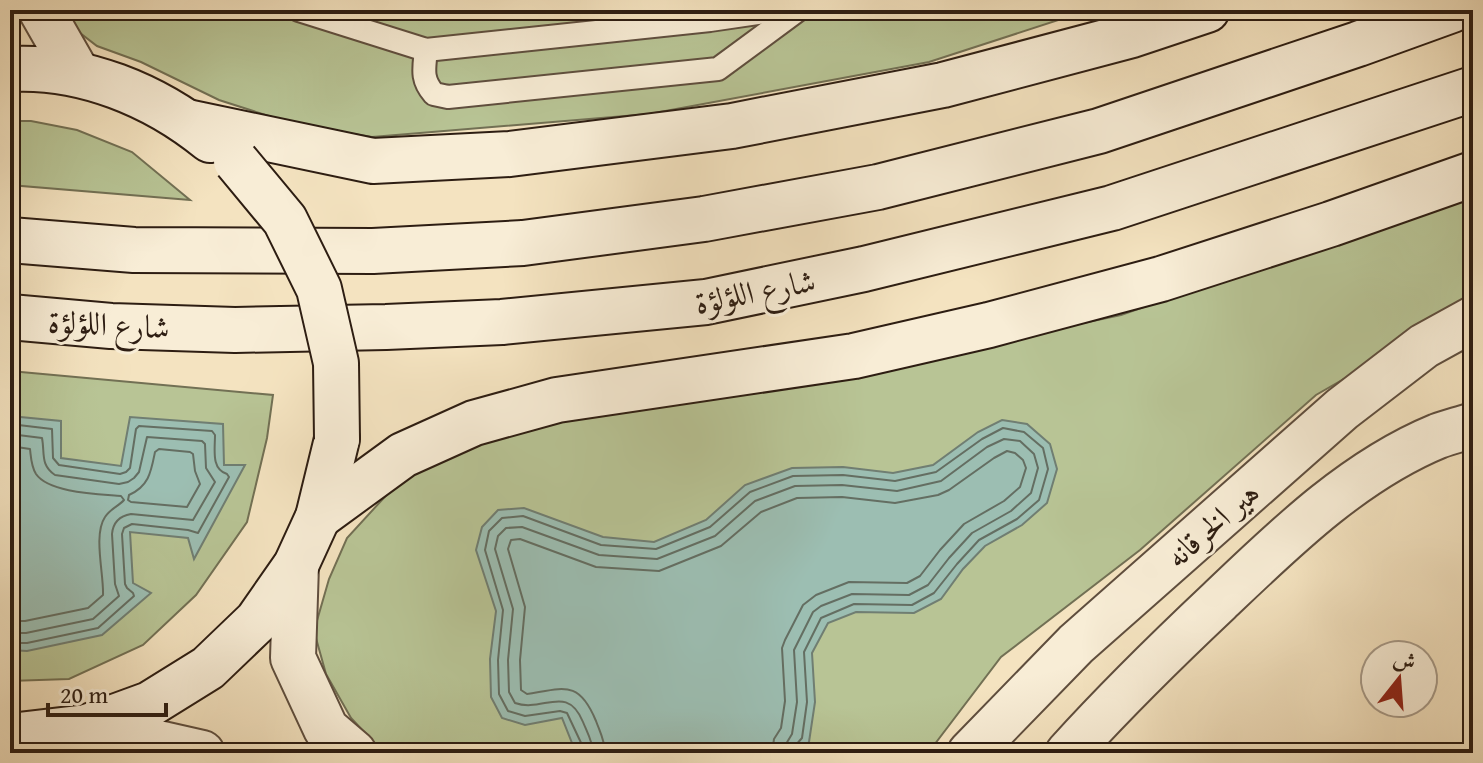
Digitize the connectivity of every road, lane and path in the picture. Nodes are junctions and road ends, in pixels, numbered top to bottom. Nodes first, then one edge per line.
1 (41, 10) edge
2 (299, 10) edge
3 (779, 10) edge
4 (798, 10) edge
5 (1207, 10) edge
6 (1452, 10) edge
7 (426, 50) junction
8 (10, 69) edge
9 (77, 73) junction
10 (1473, 89) edge
11 (187, 122) junction
12 (1473, 174) edge
13 (10, 240) edge
14 (10, 317) edge
15 (1473, 319) edge
16 (1473, 425) edge
17 (318, 517) junction
18 (296, 565) junction
19 (87, 727) junction
20 (10, 736) edge
21 (202, 753) edge
22 (354, 753) edge
23 (970, 753) edge
24 (1068, 753) edge

1 - 9 main road
2 - 7 lane
3 - 7 lane
4 - 7 lane
5 - 11 main road
6 - 13 main road
8 - 9 main road
9 - 11 main road
10 - 14 main road, شارع اللؤلؤة
11 - 17 main road, bridge
12 - 17 main road
15 - 23 main road, هير الخرقانه
16 - 24 main road, هير الخرقانه
17 - 18 main road
18 - 19 main road
18 - 22 main road
19 - 20 main road
19 - 21 main road

